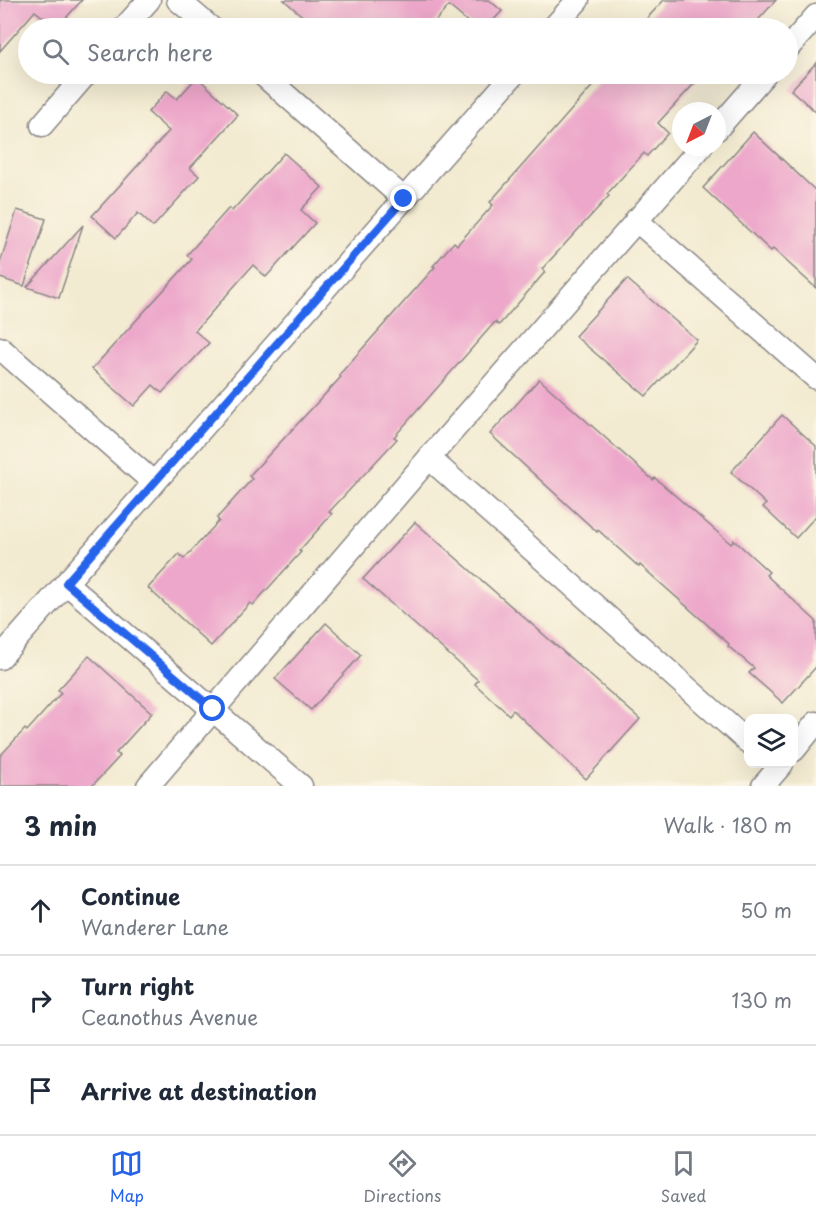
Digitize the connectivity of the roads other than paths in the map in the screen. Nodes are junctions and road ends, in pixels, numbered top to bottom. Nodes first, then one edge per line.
1 (149, 0) edge
2 (178, 0) edge
3 (578, 0) edge
4 (816, 16) edge
5 (133, 18) edge
6 (199, 18) edge
7 (562, 18) edge
8 (798, 37) edge
9 (77, 84) edge
10 (273, 84) edge
11 (505, 84) edge
12 (756, 84) edge
13 (726, 119) edge
14 (42, 125) dead end
15 (693, 156) edge
16 (404, 199) junction
17 (636, 220) junction
18 (0, 348) edge
19 (816, 378) edge
20 (429, 458) junction
21 (154, 483) junction
22 (66, 583) junction
23 (0, 658) edge
24 (213, 709) junction
25 (816, 723) edge
26 (744, 737) edge
27 (798, 745) edge
28 (776, 768) edge
29 (148, 786) edge
30 (302, 786) edge
31 (763, 786) edge

1 - 5 street
2 - 6 street
3 - 7 street
4 - 8 street
9 - 14 street
10 - 16 street
11 - 16 street
12 - 13 street
15 - 17 street
16 - 21 street
17 - 19 street
17 - 20 street
18 - 21 street
20 - 24 street
20 - 26 street
21 - 22 street
22 - 23 street
22 - 24 street
24 - 29 street
24 - 30 street
25 - 27 street
28 - 31 street

